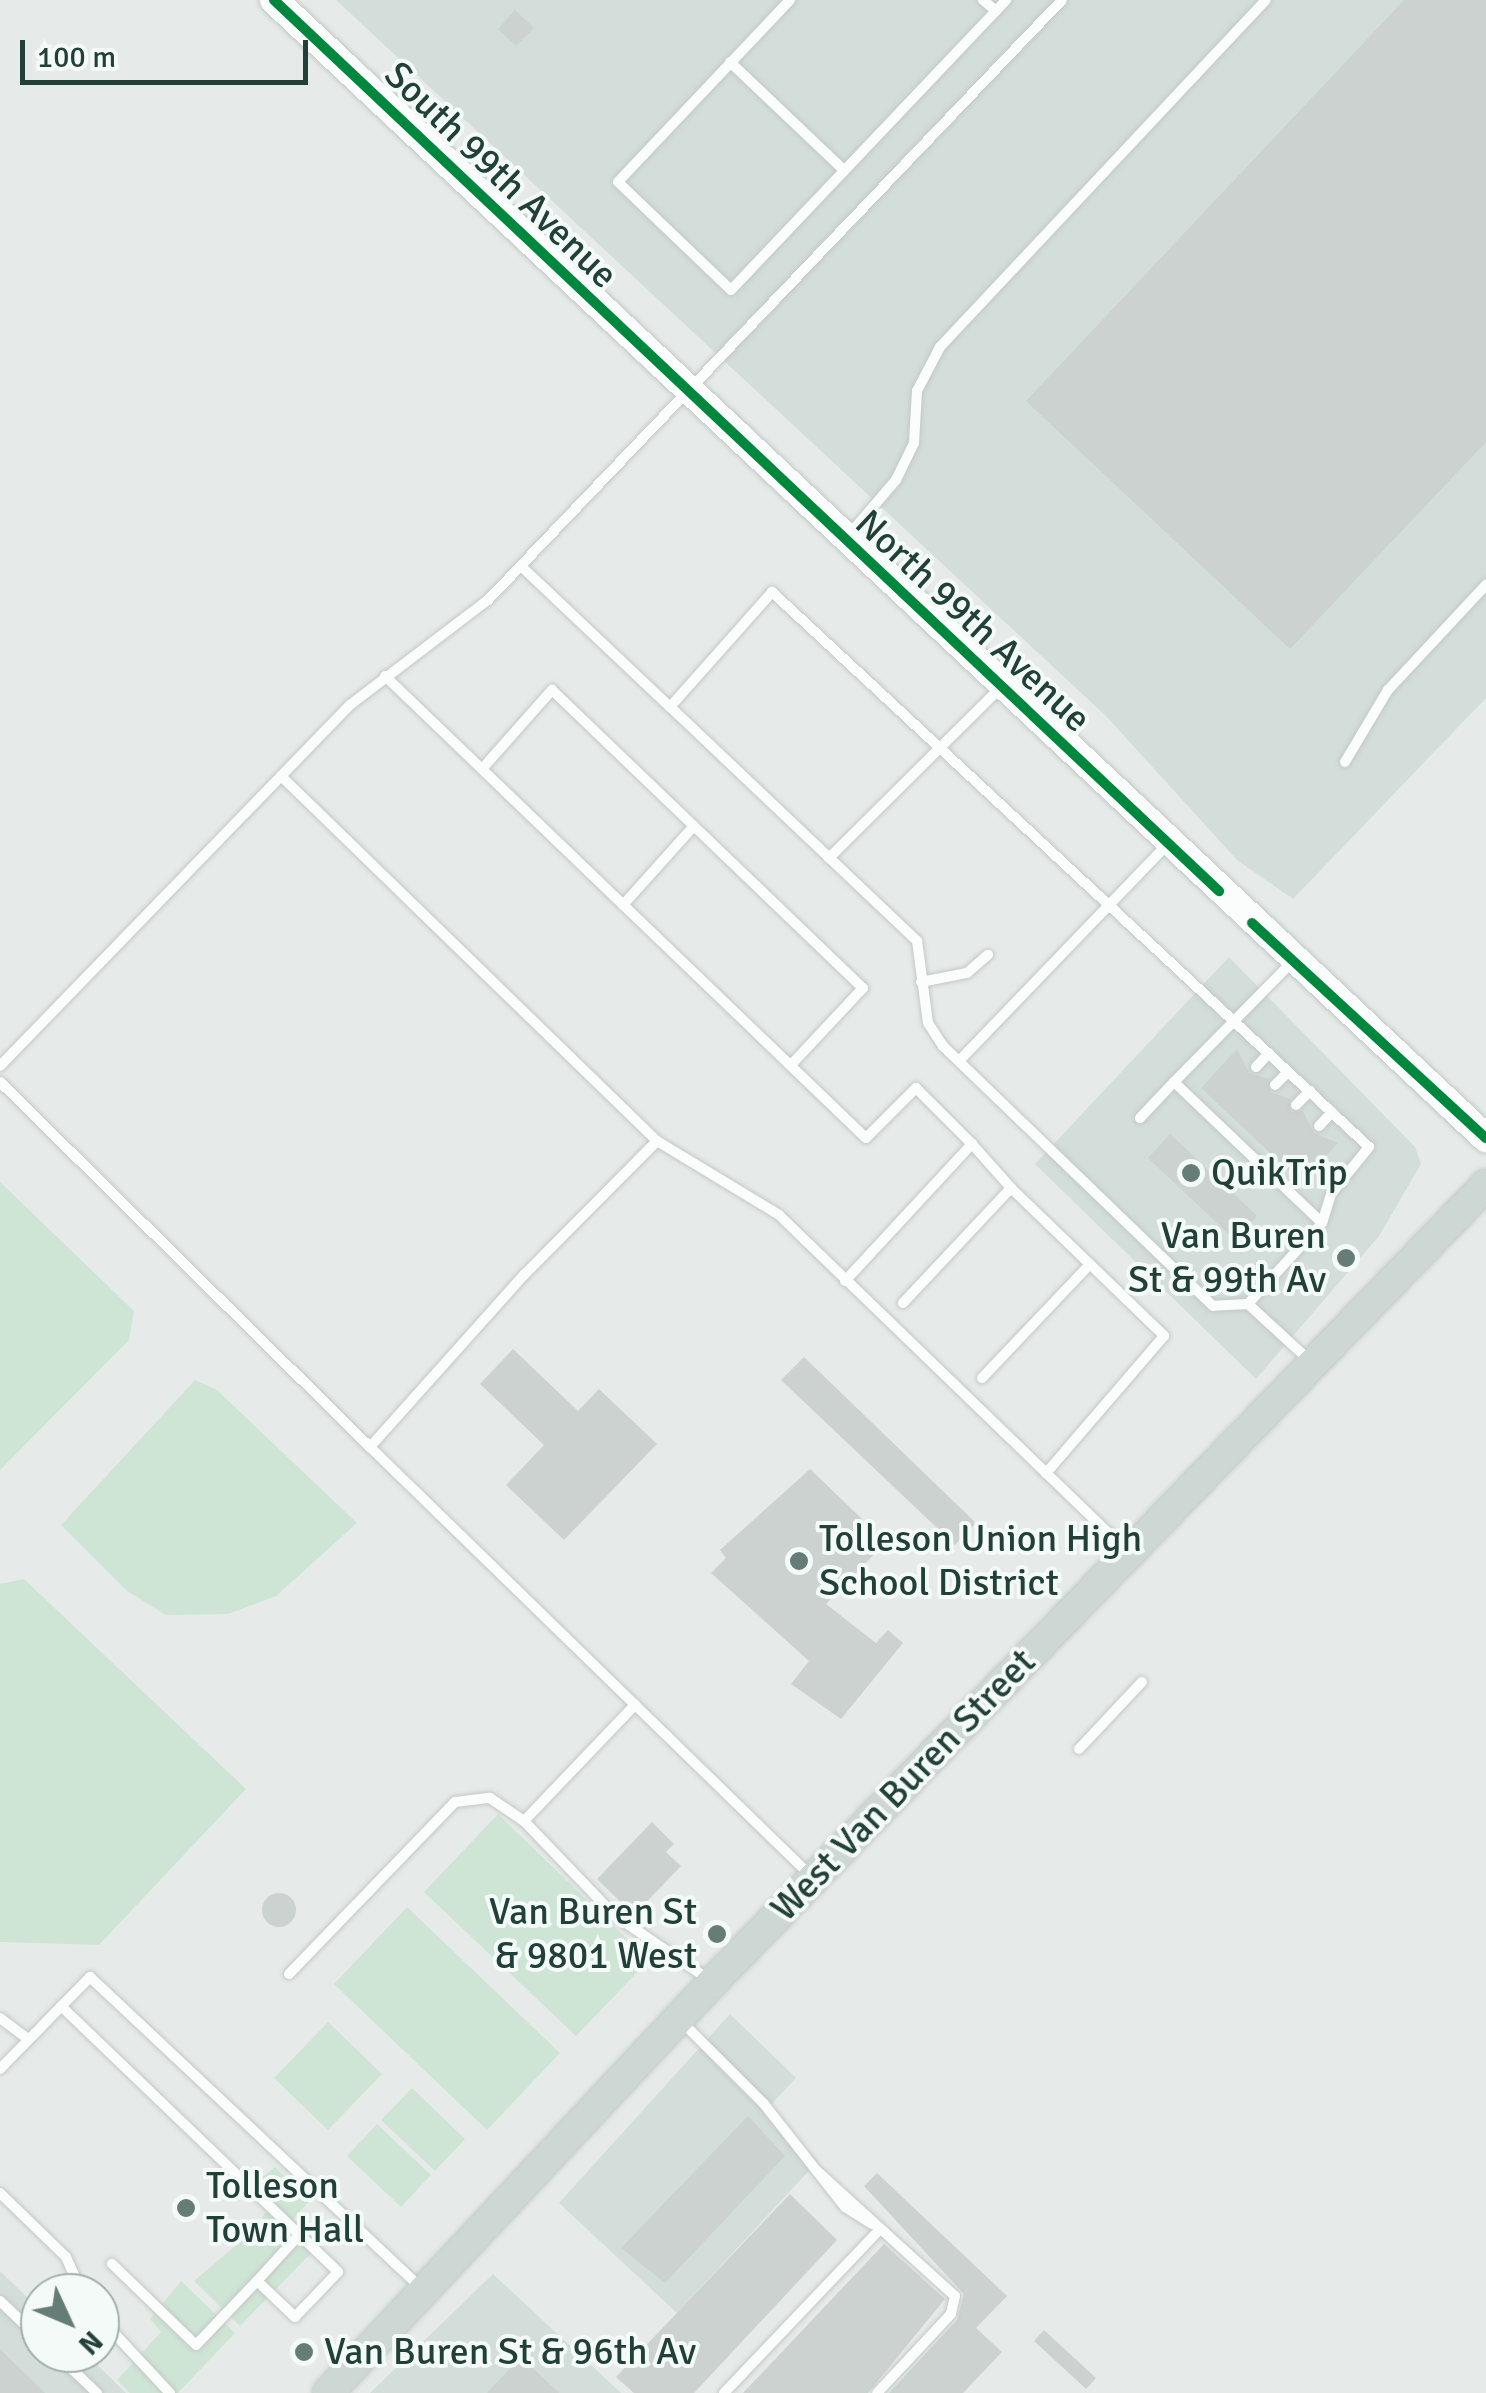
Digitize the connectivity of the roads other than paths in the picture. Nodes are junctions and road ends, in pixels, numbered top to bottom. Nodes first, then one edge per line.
1 (274, 0) edge
2 (790, 0) edge
3 (983, 0) edge
4 (1006, 0) edge
5 (1062, 0) edge
6 (1266, 0) edge
7 (996, 11) junction
8 (730, 62) junction
9 (844, 170) junction
10 (686, 394) junction
11 (844, 541) junction
12 (521, 566) junction
13 (1486, 585) edge
14 (385, 676) junction
15 (1000, 688) junction
16 (670, 707) junction
17 (936, 751) junction
18 (1345, 762) dead end
19 (482, 769) junction
20 (280, 776) junction
21 (694, 826) junction
22 (1168, 844) junction
23 (829, 858) junction
24 (624, 905) junction
25 (1107, 907) junction
26 (988, 955) dead end
27 (1293, 960) junction
28 (920, 982) junction
29 (1233, 1020) junction
30 (1268, 1053) junction
31 (959, 1061) junction
32 (791, 1065) junction
33 (0, 1066) edge
34 (1256, 1067) dead end
35 (1288, 1072) junction
36 (0, 1082) edge
37 (1174, 1082) junction
38 (1275, 1085) dead end
39 (1310, 1091) junction
40 (1296, 1105) dead end
41 (1220, 1106) dead end
42 (1332, 1112) junction
43 (1210, 1116) junction
44 (1140, 1118) dead end
45 (1238, 1123) dead end
46 (1319, 1126) dead end
47 (1228, 1134) junction
48 (1486, 1138) edge
49 (657, 1141) junction
50 (1260, 1143) dead end
51 (972, 1144) junction
52 (1249, 1154) junction
53 (1283, 1165) dead end
54 (1272, 1176) junction
55 (1486, 1185) edge
56 (1011, 1188) junction
57 (1322, 1223) junction
58 (1090, 1264) junction
59 (845, 1280) junction
60 (902, 1303) dead end
61 (1248, 1304) junction
62 (1313, 1364) junction
63 (982, 1378) dead end
64 (370, 1447) junction
65 (1046, 1473) junction
66 (1128, 1552) junction
67 (1142, 1682) dead end
68 (635, 1705) junction
69 (1078, 1749) dead end
70 (524, 1820) junction
71 (814, 1879) junction
72 (289, 1974) dead end
73 (712, 1982) junction
74 (61, 2006) junction
75 (0, 2018) edge
76 (678, 2018) junction
77 (28, 2039) junction
78 (0, 2068) edge
79 (0, 2193) edge
80 (880, 2229) junction
81 (299, 2235) junction
82 (112, 2264) dead end
83 (73, 2273) edge
84 (257, 2281) junction
85 (424, 2290) junction
86 (0, 2301) edge
87 (20, 2320) edge
88 (120, 2339) edge
89 (76, 2373) edge
90 (97, 2393) edge
91 (170, 2393) edge
92 (328, 2393) edge
93 (724, 2393) edge
94 (877, 2393) edge

1 - 10 main road, South 99th Avenue
2 - 8 lane
3 - 7 lane
4 - 7 lane
5 - 10 lane
6 - 11 lane
7 - 9 lane
8 - 9 lane
8 - 9 lane
10 - 11 main road, North 99th Avenue
10 - 12 lane
11 - 15 main road, North 99th Avenue
12 - 14 lane
12 - 16 lane
13 - 18 lane
14 - 19 lane
14 - 20 lane
15 - 17 lane
15 - 22 main road, North 99th Avenue
16 - 17 lane
16 - 23 lane
17 - 23 lane
17 - 25 lane
19 - 21 lane
19 - 24 lane
20 - 33 lane
20 - 49 lane
21 - 24 lane
21 - 32 lane
22 - 25 lane
22 - 27 main road, North 99th Avenue
23 - 28 lane
24 - 32 lane
25 - 29 lane
25 - 31 lane
26 - 28 lane
27 - 29 lane
27 - 48 main road, North 99th Avenue
28 - 31 lane
29 - 30 lane
29 - 37 lane
30 - 34 lane
30 - 35 lane
31 - 61 lane
32 - 51 lane
35 - 38 lane
35 - 39 lane
36 - 64 lane
37 - 43 lane
37 - 44 lane
39 - 40 lane
39 - 42 lane
41 - 43 lane
42 - 46 lane
42 - 57 lane
43 - 47 lane
45 - 47 lane
47 - 52 lane
49 - 59 lane
49 - 64 lane
50 - 52 lane
51 - 56 lane
51 - 59 lane
52 - 54 lane
53 - 54 lane
54 - 57 lane
55 - 62 main road, West Van Buren Street
56 - 58 lane
56 - 60 lane
57 - 61 lane
58 - 63 lane
58 - 65 lane
59 - 65 lane
61 - 62 lane
62 - 66 main road, West Van Buren Street
64 - 68 lane
65 - 66 lane
66 - 71 main road, West Van Buren Street
67 - 69 lane
68 - 70 lane
68 - 71 lane
70 - 72 lane
70 - 73 lane
71 - 73 main road, West Van Buren Street
73 - 76 main road, West Van Buren Street
74 - 77 lane
74 - 81 lane
74 - 85 lane
75 - 77 lane
76 - 80 lane
76 - 85 main road, West Van Buren Street
77 - 78 lane
79 - 83 lane
80 - 93 lane
80 - 94 lane
81 - 84 lane
81 - 84 lane
82 - 84 lane
85 - 92 main road, West Van Buren Street
86 - 87 lane
88 - 91 lane
89 - 90 lane

